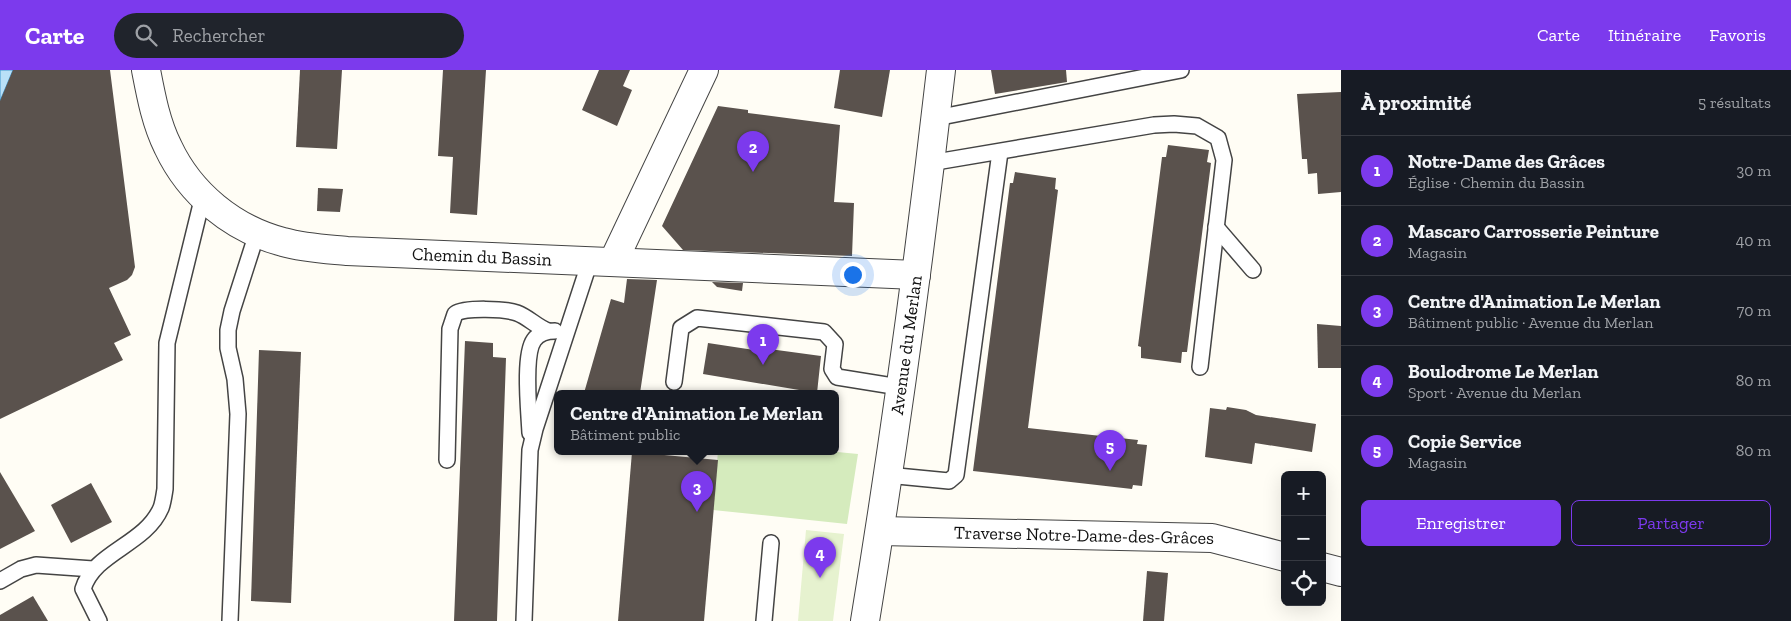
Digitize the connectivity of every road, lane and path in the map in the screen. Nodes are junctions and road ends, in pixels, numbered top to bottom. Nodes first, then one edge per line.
1 (146, 70) edge
2 (704, 70) edge
3 (941, 70) edge
4 (1181, 70) edge
5 (936, 118) junction
6 (1000, 152) junction
7 (930, 163) junction
8 (203, 196) junction
9 (1216, 227) junction
10 (257, 232) junction
11 (601, 262) junction
12 (1253, 270) dead end
13 (916, 275) junction
14 (568, 327) junction
15 (548, 331) junction
16 (1200, 367) dead end
17 (674, 382) dead end
18 (900, 387) junction
19 (530, 450) junction
20 (447, 460) dead end
21 (887, 476) junction
22 (880, 531) junction
23 (772, 544) dead end
24 (1281, 556) edge
25 (1326, 568) edge
26 (93, 569) junction
27 (1341, 572) edge
28 (0, 581) edge
29 (99, 621) edge
30 (230, 621) edge
31 (524, 621) edge
32 (764, 621) edge
33 (865, 621) edge

1 - 8 street, Chemin du Bassin
2 - 11 street
3 - 5 street, Avenue du Merlan
4 - 5 lane
5 - 7 street, Avenue du Merlan
6 - 7 lane
6 - 9 lane
6 - 21 lane
7 - 13 street, Avenue du Merlan
8 - 10 street, Chemin du Bassin
8 - 26 lane
9 - 12 lane
9 - 16 lane
10 - 11 street, Chemin du Bassin
10 - 30 lane
11 - 13 street, Chemin du Bassin
11 - 14 lane
13 - 18 street, Avenue du Merlan
14 - 15 lane
14 - 19 lane
15 - 19 lane
15 - 20 lane
17 - 18 lane
18 - 21 street, Avenue du Merlan
19 - 31 lane
21 - 22 street, Avenue du Merlan
22 - 24 street, Traverse Notre-Dame-des-Grâces
22 - 33 street, Avenue du Merlan
23 - 32 lane
25 - 27 street
26 - 28 lane
26 - 29 lane

